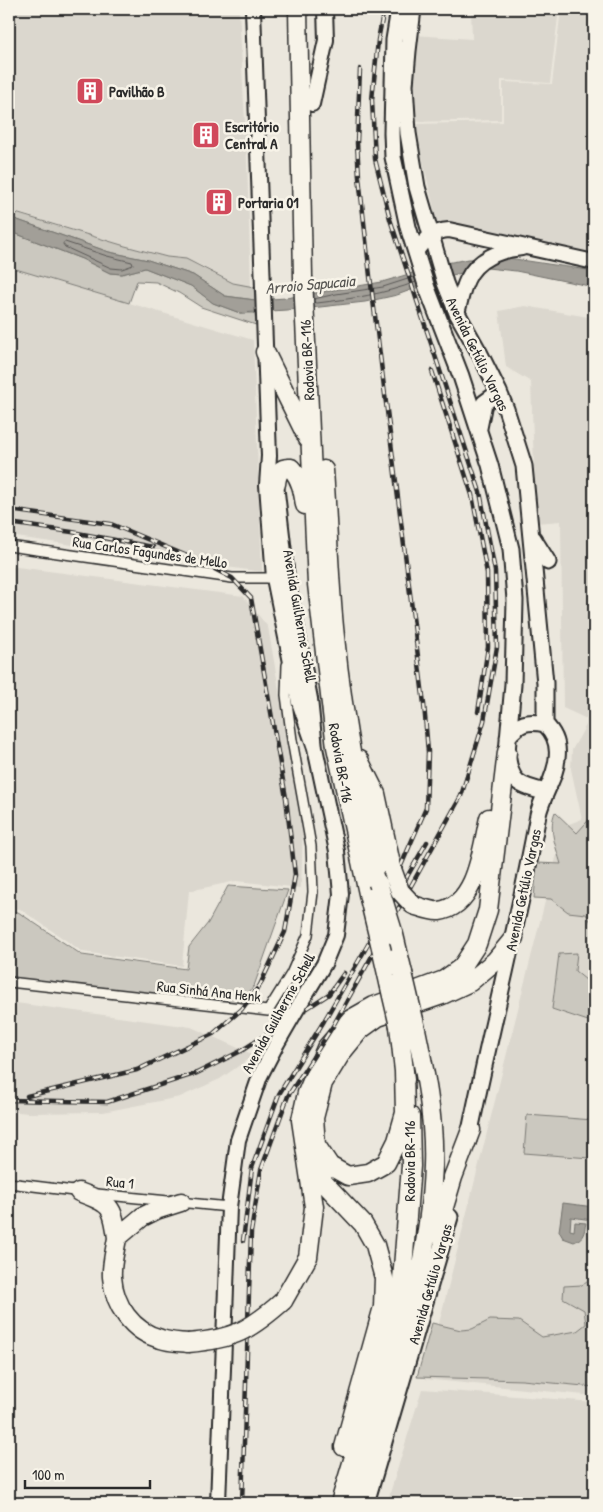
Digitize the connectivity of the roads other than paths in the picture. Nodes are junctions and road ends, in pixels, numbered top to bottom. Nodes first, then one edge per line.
1 (254, 9) edge
2 (298, 9) edge
3 (309, 9) edge
4 (325, 9) edge
5 (399, 9) edge
6 (414, 9) edge
7 (312, 104) junction
8 (392, 133) junction
9 (408, 133) junction
10 (433, 242) junction
11 (530, 248) junction
12 (416, 254) junction
13 (594, 262) edge
14 (308, 276) junction
15 (457, 314) junction
16 (310, 325) junction
17 (265, 352) junction
18 (499, 392) junction
19 (478, 429) junction
20 (312, 446) junction
21 (269, 456) junction
22 (276, 484) junction
23 (530, 534) junction
24 (9, 546) edge
25 (316, 556) junction
26 (548, 562) dead end
27 (280, 578) junction
28 (294, 644) junction
29 (545, 724) junction
30 (349, 740) junction
31 (507, 745) junction
32 (546, 792) junction
33 (514, 938) junction
34 (9, 982) edge
35 (406, 1023) junction
36 (404, 1071) junction
37 (471, 1130) junction
38 (308, 1166) junction
39 (9, 1183) edge
40 (79, 1192) junction
41 (182, 1202) junction
42 (228, 1207) junction
43 (117, 1238) junction
44 (416, 1288) junction
45 (359, 1500) edge
46 (218, 1503) edge
47 (328, 1503) edge
48 (340, 1503) edge

1 - 17 main road, Avenida Guilherme Schell
2 - 14 highway, Rodovia BR-116
3 - 7 highway, Rodovia BR-116
4 - 7 main road, Rodovia BR-116
5 - 8 main road, Avenida Getúlio Vargas
6 - 9 main road, Avenida Getúlio Vargas
7 - 14 highway, Rodovia BR-116
8 - 9 main road
8 - 12 main road, Avenida Getúlio Vargas
9 - 10 main road, Avenida Getúlio Vargas
10 - 11 main road
10 - 12 main road
10 - 15 main road, Avenida Getúlio Vargas
11 - 13 main road
11 - 15 main road
12 - 19 main road, Avenida Getúlio Vargas
14 - 16 highway, Rodovia BR-116
15 - 18 main road, Avenida Getúlio Vargas
16 - 20 highway, Rodovia BR-116
16 - 30 highway, Rodovia BR-116
17 - 20 highway
17 - 21 main road, Avenida Guilherme Schell
18 - 19 main road
18 - 23 main road, Avenida Getúlio Vargas
19 - 31 main road, Avenida Getúlio Vargas
20 - 25 highway, Rodovia BR-116
21 - 22 main road, Avenida Guilherme Schell
21 - 27 main road, Avenida Guilherme Schell
22 - 25 highway
22 - 27 main road, Avenida Guilherme Schell
23 - 26 main road
23 - 29 main road, Avenida Getúlio Vargas
24 - 27 street, Rua Carlos Fagundes de Mello
25 - 35 highway, Rodovia BR-116, bridge
27 - 28 main road, Avenida Guilherme Schell
28 - 34 street, Rua Sinhá Ana Henk
28 - 42 main road, Avenida Guilherme Schell, bridge
29 - 31 main road
29 - 32 main road, Avenida Getúlio Vargas
30 - 31 highway, bridge
30 - 35 highway, Rodovia BR-116, bridge
31 - 32 main road
31 - 38 highway
32 - 33 main road, Avenida Getúlio Vargas
33 - 36 highway
33 - 37 main road, Avenida Getúlio Vargas
35 - 36 highway, Rodovia BR-116
35 - 44 highway, Rodovia BR-116
36 - 48 highway, Rodovia BR-116
37 - 44 highway
37 - 45 main road, Avenida Getúlio Vargas
38 - 43 highway, bridge
38 - 47 highway
39 - 40 street, Rua 1
40 - 41 street, Rua 1
40 - 43 highway
41 - 42 street, Rua 1
41 - 43 highway
42 - 46 main road, Avenida Guilherme Schell
44 - 45 highway, Rodovia BR-116

